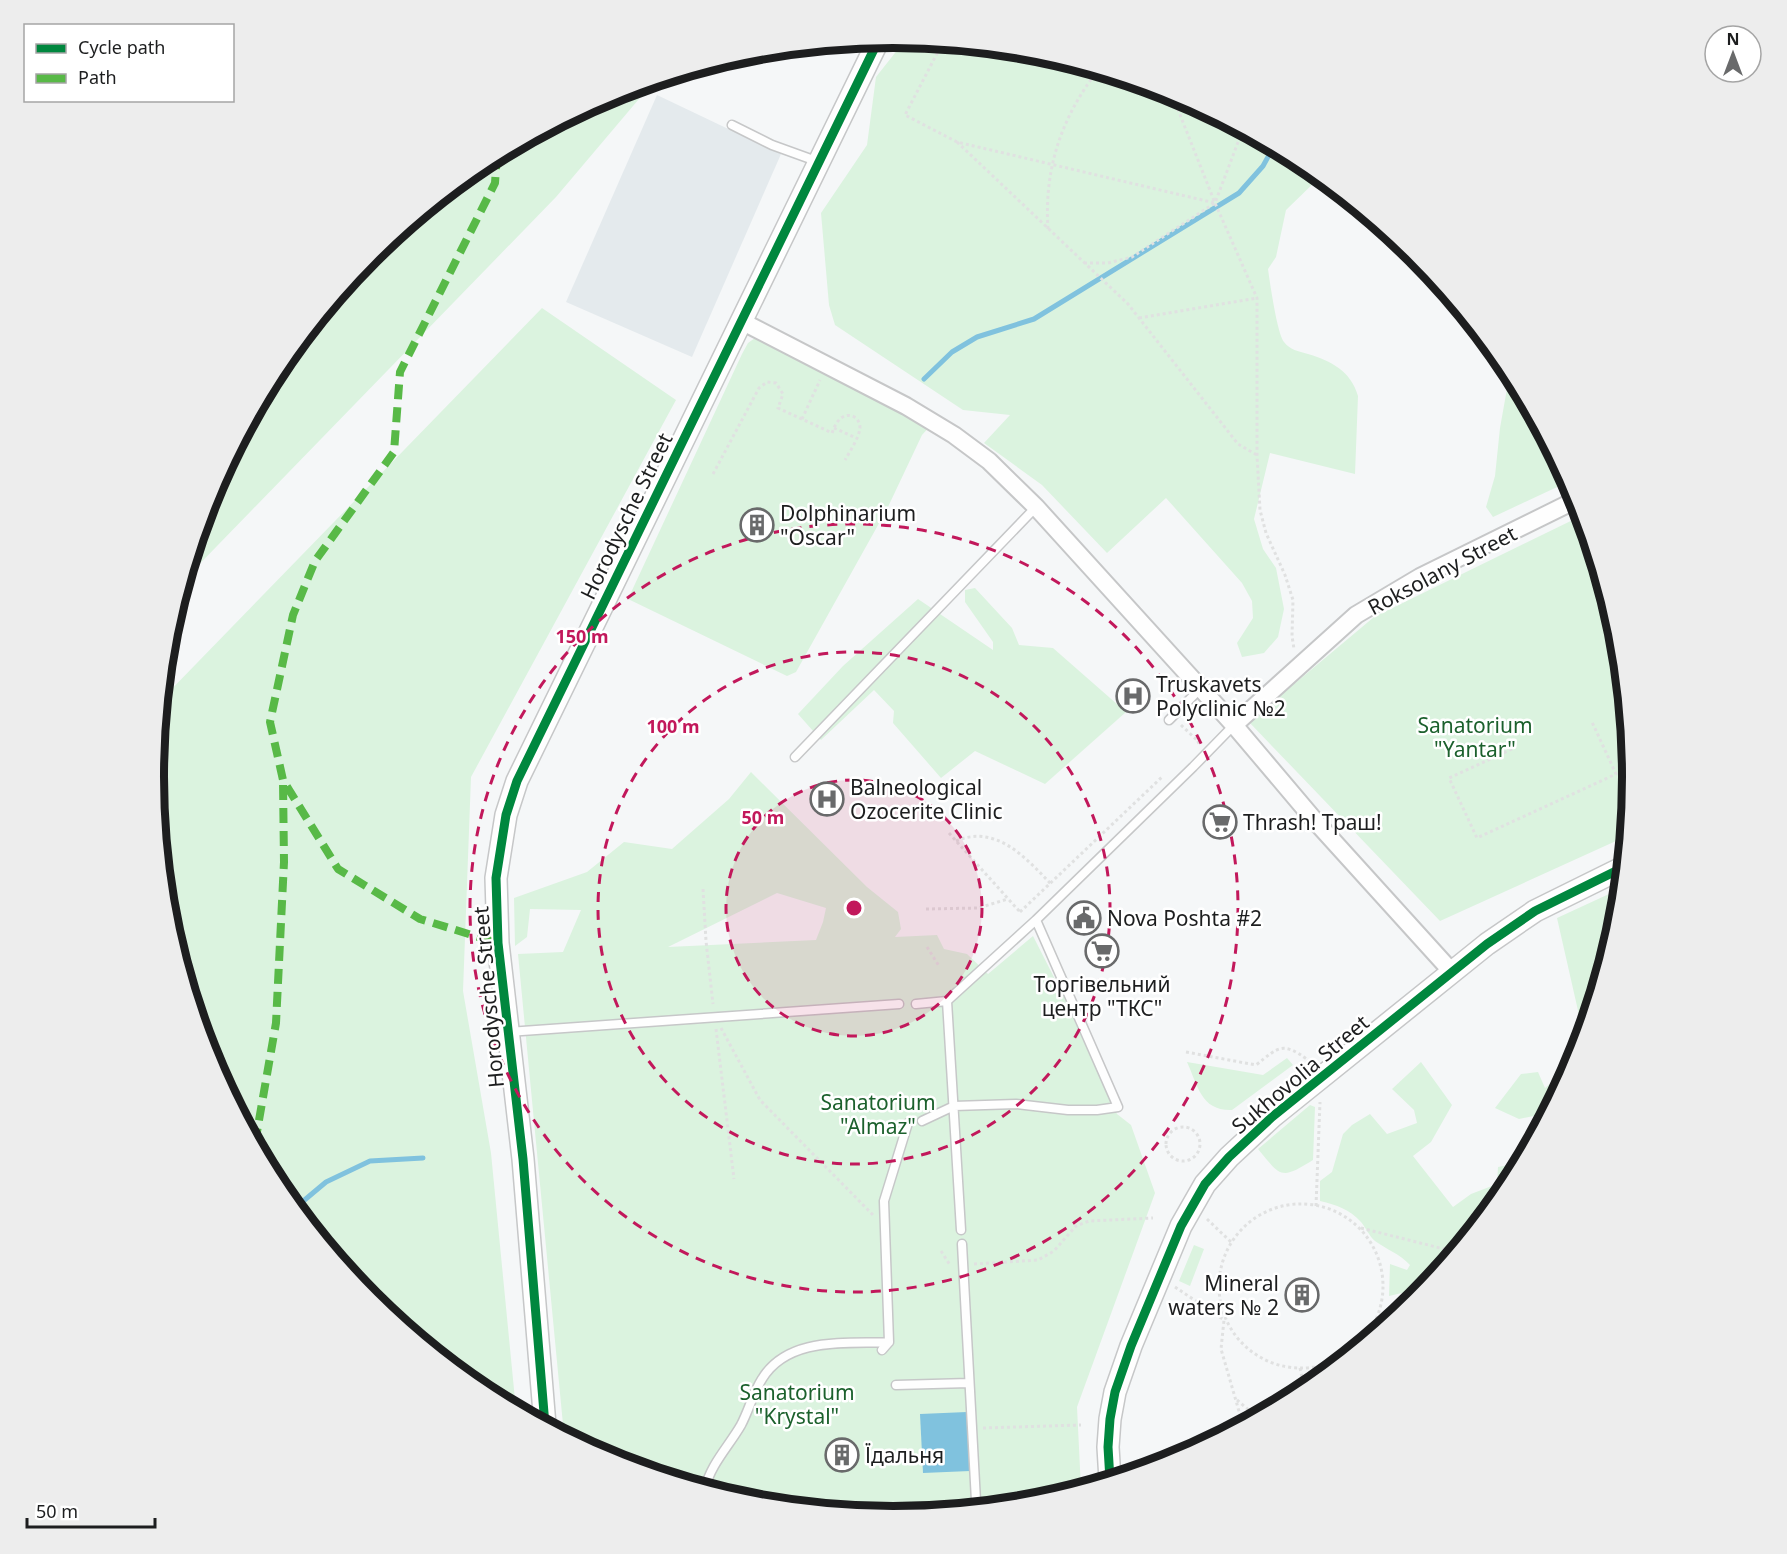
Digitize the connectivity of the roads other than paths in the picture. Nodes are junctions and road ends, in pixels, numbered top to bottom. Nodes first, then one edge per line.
1 (874, 49) edge
2 (732, 125) dead end
3 (819, 162) junction
4 (741, 321) junction
5 (1569, 503) edge
6 (1036, 507) junction
7 (1200, 689) junction
8 (1171, 718) road end
9 (1234, 725) junction
10 (795, 756) dead end
11 (1616, 871) edge
12 (1034, 922) junction
13 (1452, 972) junction
14 (947, 1001) junction
15 (899, 1004) dead end
16 (916, 1004) dead end
17 (508, 1032) junction
18 (954, 1106) junction
19 (922, 1121) dead end
20 (908, 1123) dead end
21 (961, 1230) dead end
22 (962, 1244) dead end
23 (889, 1342) junction
24 (882, 1350) dead end
25 (969, 1383) junction
26 (896, 1385) dead end
27 (544, 1416) edge
28 (1110, 1473) edge
29 (707, 1481) edge
30 (976, 1501) edge

1 - 3 street, Horodysche Street
2 - 3 lane
3 - 4 street, Horodysche Street
4 - 6 street
4 - 17 street, Horodysche Street
5 - 9 street, Roksolany Street
6 - 7 street
6 - 10 lane
7 - 8 lane
7 - 9 street
9 - 12 lane
9 - 13 street
11 - 13 street, Sukhovolia Street
12 - 14 lane
12 - 18 lane
13 - 28 street, Sukhovolia Street
14 - 16 lane
14 - 18 lane
15 - 17 lane
17 - 27 street, Horodysche Street
18 - 19 lane
18 - 21 lane
20 - 23 lane
22 - 25 lane
23 - 24 lane
23 - 29 lane
25 - 26 lane
25 - 30 lane

